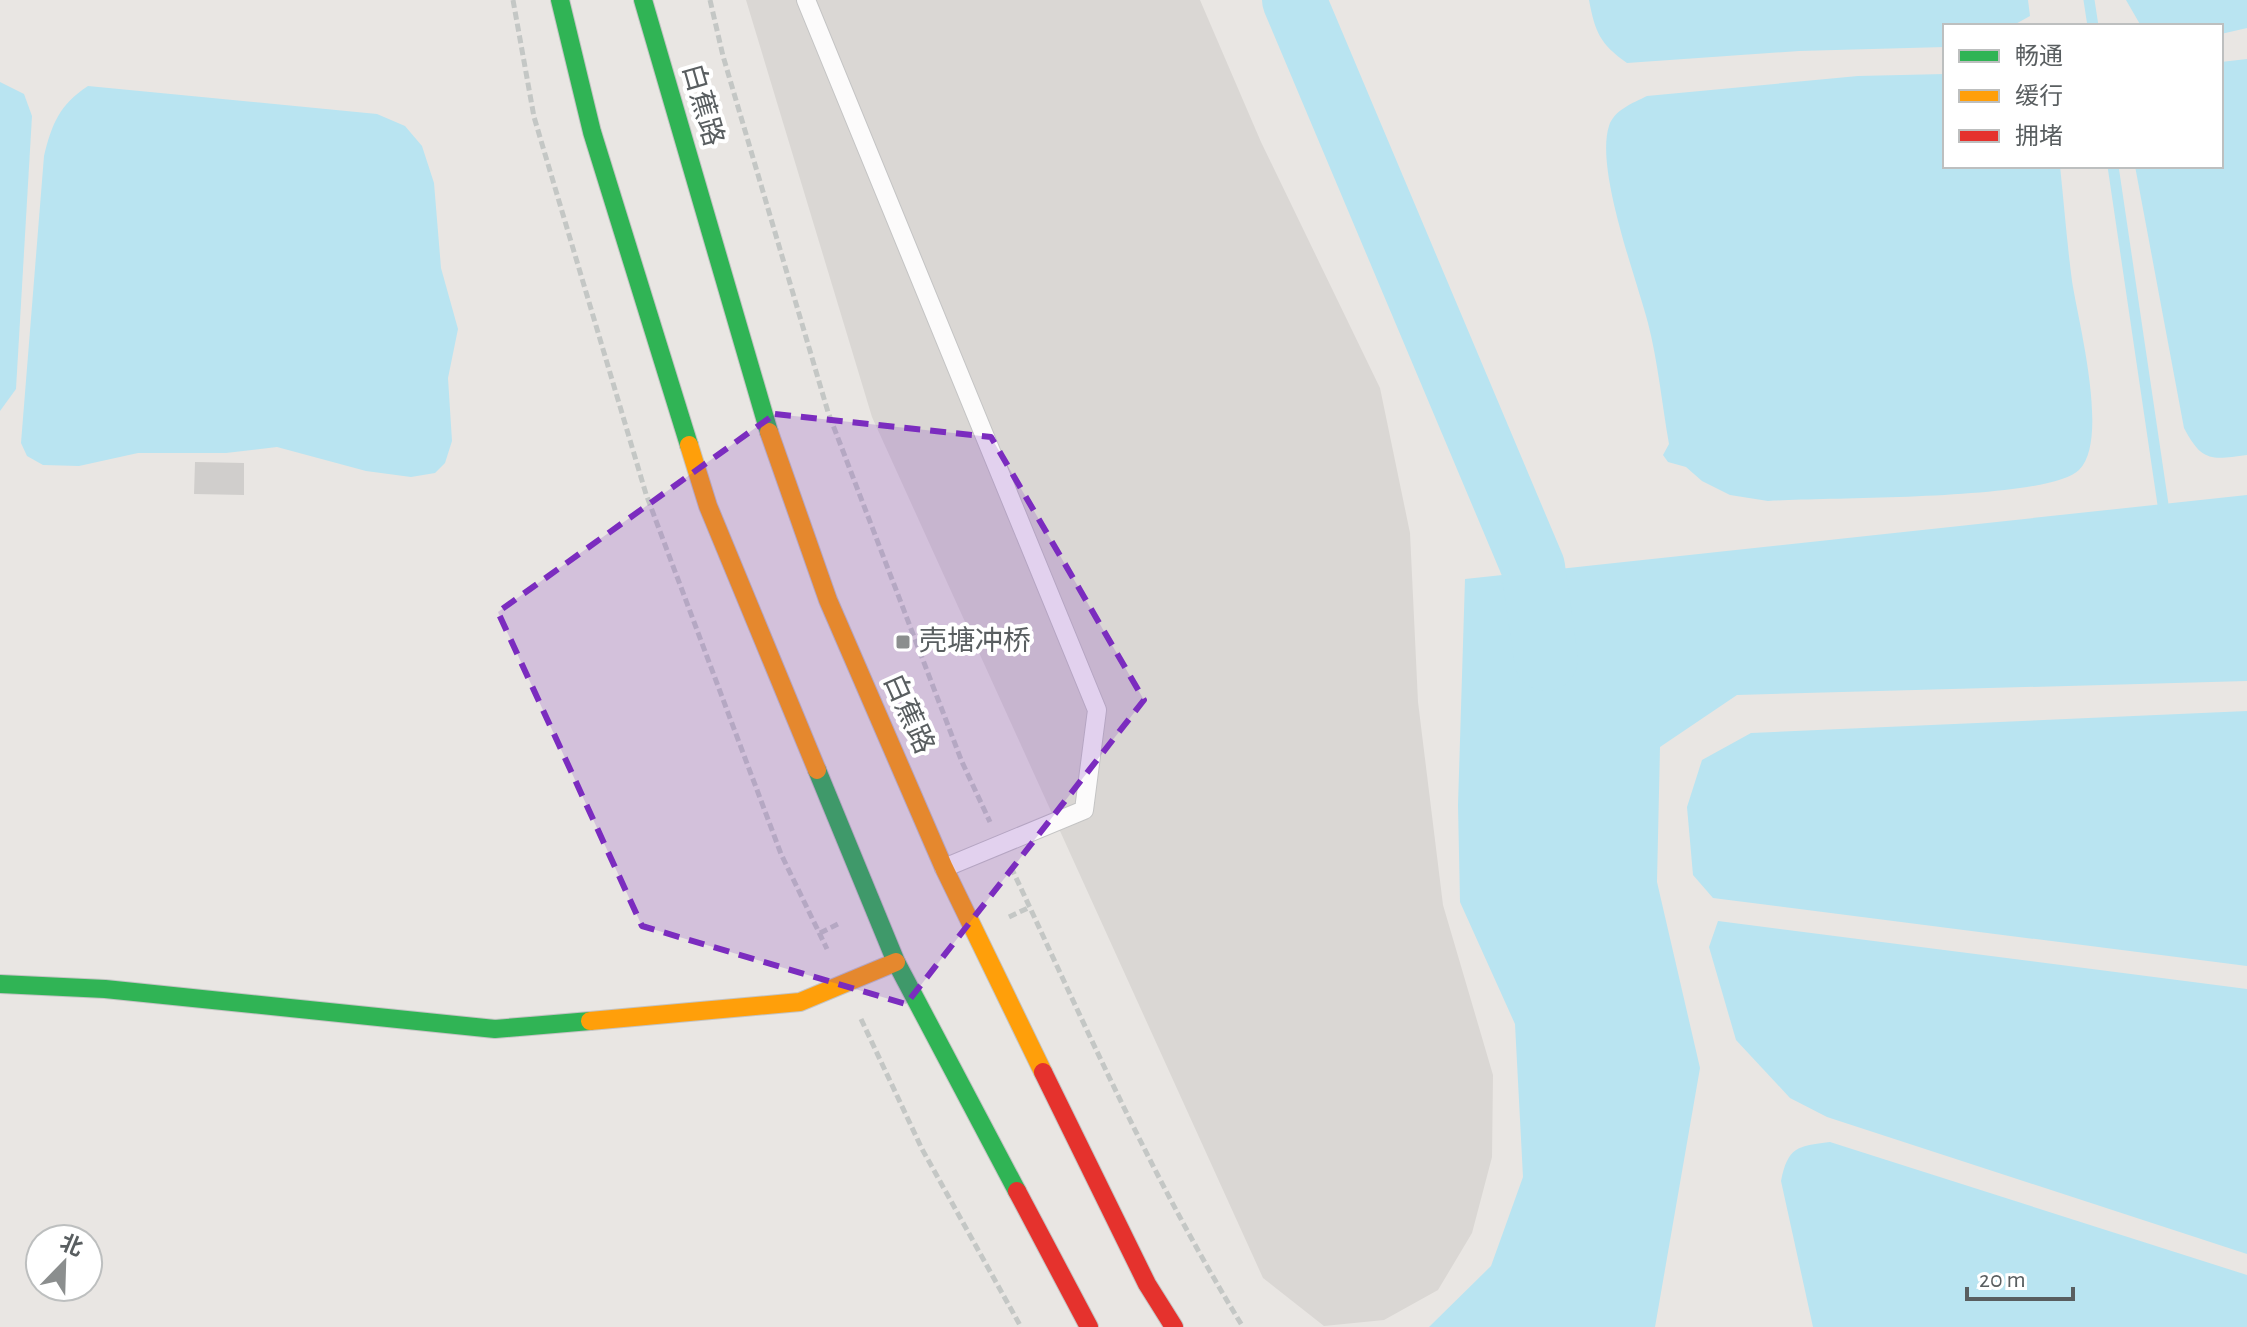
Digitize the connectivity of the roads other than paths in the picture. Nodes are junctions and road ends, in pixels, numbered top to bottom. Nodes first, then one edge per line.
1 (560, 0) edge
2 (643, 0) edge
3 (806, 0) edge
4 (944, 868) junction
5 (896, 962) junction
6 (0, 984) edge
7 (1088, 1324) edge
8 (1174, 1327) edge

1 - 5 main road
2 - 4 main road, 白蕉路
3 - 4 lane
4 - 8 main road, 白蕉路
5 - 6 main road
5 - 7 main road

